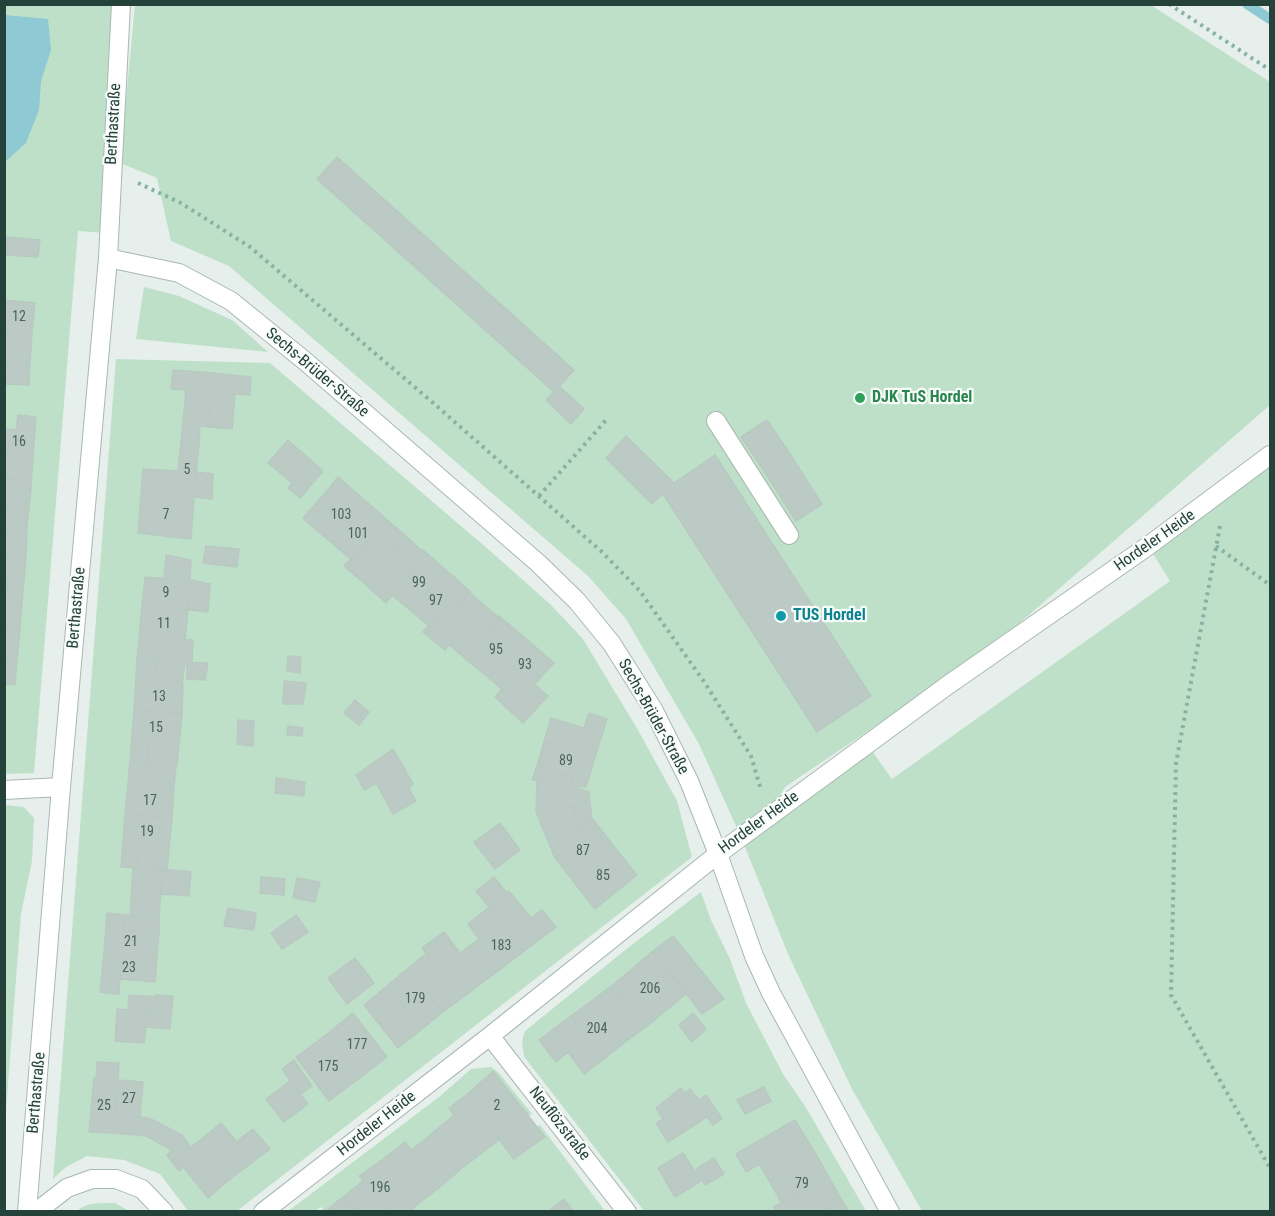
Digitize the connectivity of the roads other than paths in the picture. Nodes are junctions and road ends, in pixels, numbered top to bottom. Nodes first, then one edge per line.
1 (121, 4) edge
2 (108, 258) junction
3 (716, 421) dead end
4 (1270, 455) edge
5 (789, 535) dead end
6 (61, 787) junction
7 (4, 790) edge
8 (718, 854) junction
9 (490, 1036) junction
10 (27, 1212) edge
11 (36, 1212) edge
12 (164, 1212) edge
13 (263, 1212) edge
14 (627, 1212) edge
15 (890, 1212) edge

1 - 2 street, Berthastraße
2 - 6 street, Berthastraße
2 - 8 street, Sechs-Brüder-Straße
3 - 5 street
4 - 8 street, Hordeler Heide
6 - 7 street
6 - 10 street, Berthastraße
8 - 9 street, Hordeler Heide
8 - 15 street, Sechs-Brüder-Straße
9 - 13 street, Hordeler Heide
9 - 14 street, Neuflözstraße
11 - 12 street

